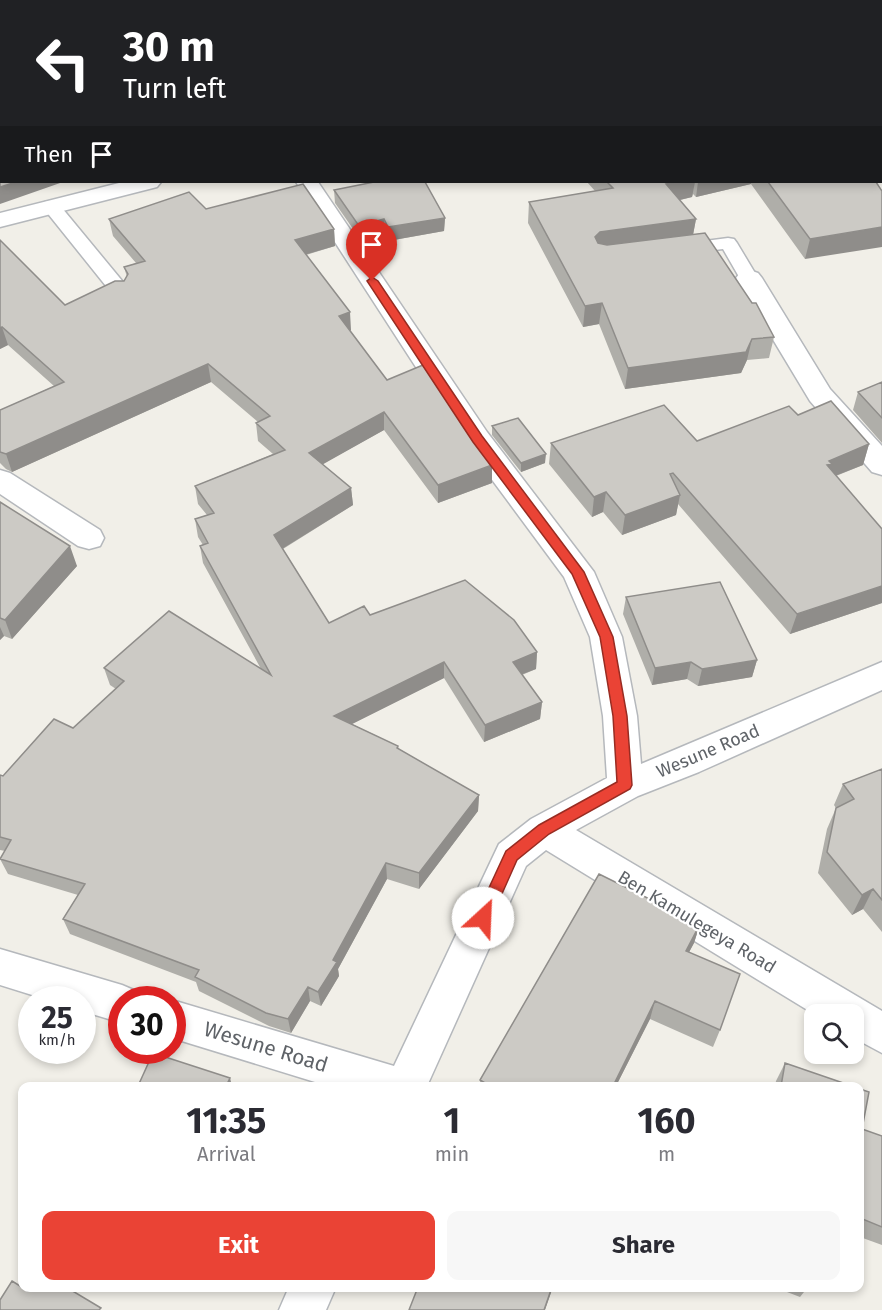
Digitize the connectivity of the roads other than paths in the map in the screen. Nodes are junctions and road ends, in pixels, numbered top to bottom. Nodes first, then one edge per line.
1 (308, 183) edge
2 (122, 184) edge
3 (51, 206) junction
4 (0, 220) edge
5 (661, 252) edge
6 (749, 278) joint
7 (121, 292) edge
8 (882, 465) edge
9 (0, 480) edge
10 (89, 538) dead end
11 (882, 675) edge
12 (625, 785) junction
13 (544, 830) junction
14 (0, 967) edge
15 (108, 1000) edge
16 (833, 1004) edge
17 (864, 1022) edge
18 (186, 1023) edge
19 (882, 1034) edge
20 (381, 1082) edge
21 (408, 1082) edge
22 (311, 1292) edge
23 (302, 1310) edge

1 - 12 street
2 - 3 street
3 - 4 street
3 - 7 lane
5 - 6 lane
6 - 8 street
9 - 10 street
11 - 12 street, Wesune Road
12 - 13 street, Wesune Road
13 - 16 street, Ben Kamulegeya Road
13 - 21 street, Wesune Road
14 - 15 street
17 - 19 street
18 - 20 street, Wesune Road
22 - 23 street

